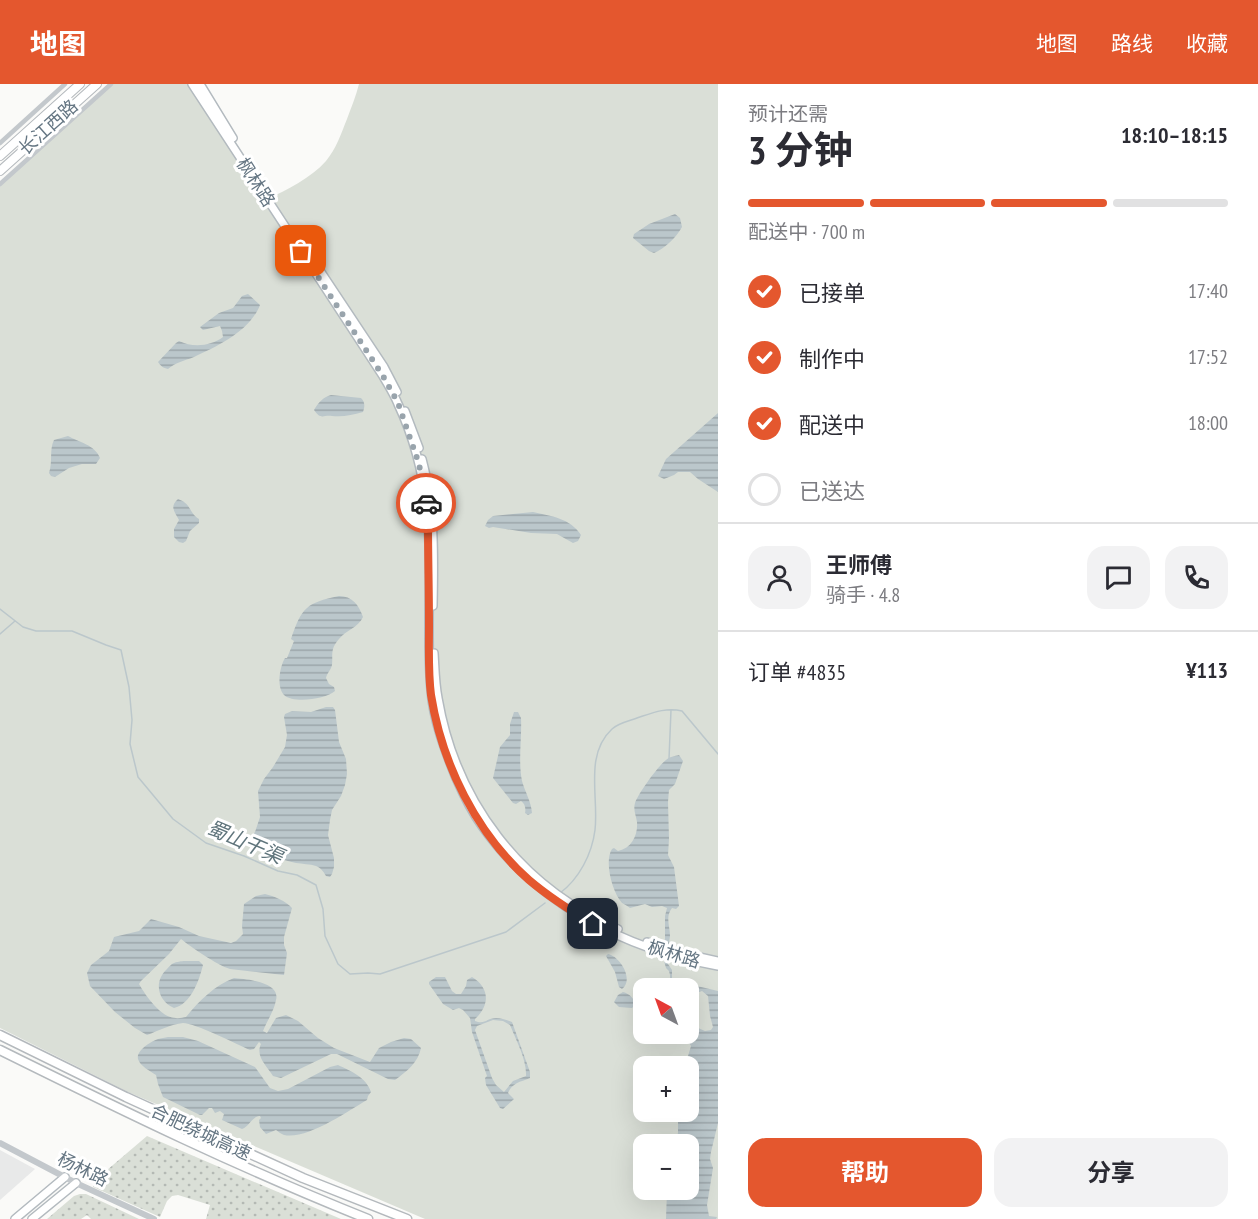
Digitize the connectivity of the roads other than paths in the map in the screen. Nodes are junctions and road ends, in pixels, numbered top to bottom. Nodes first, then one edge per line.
1 (65, 84) edge
2 (80, 84) edge
3 (97, 84) edge
4 (111, 84) edge
5 (192, 84) edge
6 (200, 84) edge
7 (0, 143) edge
8 (0, 156) edge
9 (0, 171) edge
10 (0, 184) edge
11 (659, 948) junction
12 (676, 954) junction
13 (718, 961) edge
14 (718, 966) edge
15 (0, 1035) edge
16 (0, 1050) edge
17 (0, 1143) edge
18 (65, 1177) junction
19 (76, 1183) junction
20 (15, 1219) edge
21 (32, 1219) edge
22 (154, 1219) edge
23 (368, 1219) edge
24 (407, 1219) edge

1 - 7 street
2 - 8 highway, 长江西路
3 - 9 highway, 长江西路
4 - 10 street
5 - 11 main road, 枫林路
6 - 11 main road
11 - 12 main road, 枫林路
12 - 13 main road, 枫林路
12 - 14 main road, 枫林路
15 - 24 highway, 合肥绕城高速
16 - 23 highway, 合肥绕城高速
17 - 18 street, 杨林路
18 - 19 street, 杨林路
18 - 20 main road
19 - 21 main road
19 - 22 street, 杨林路

